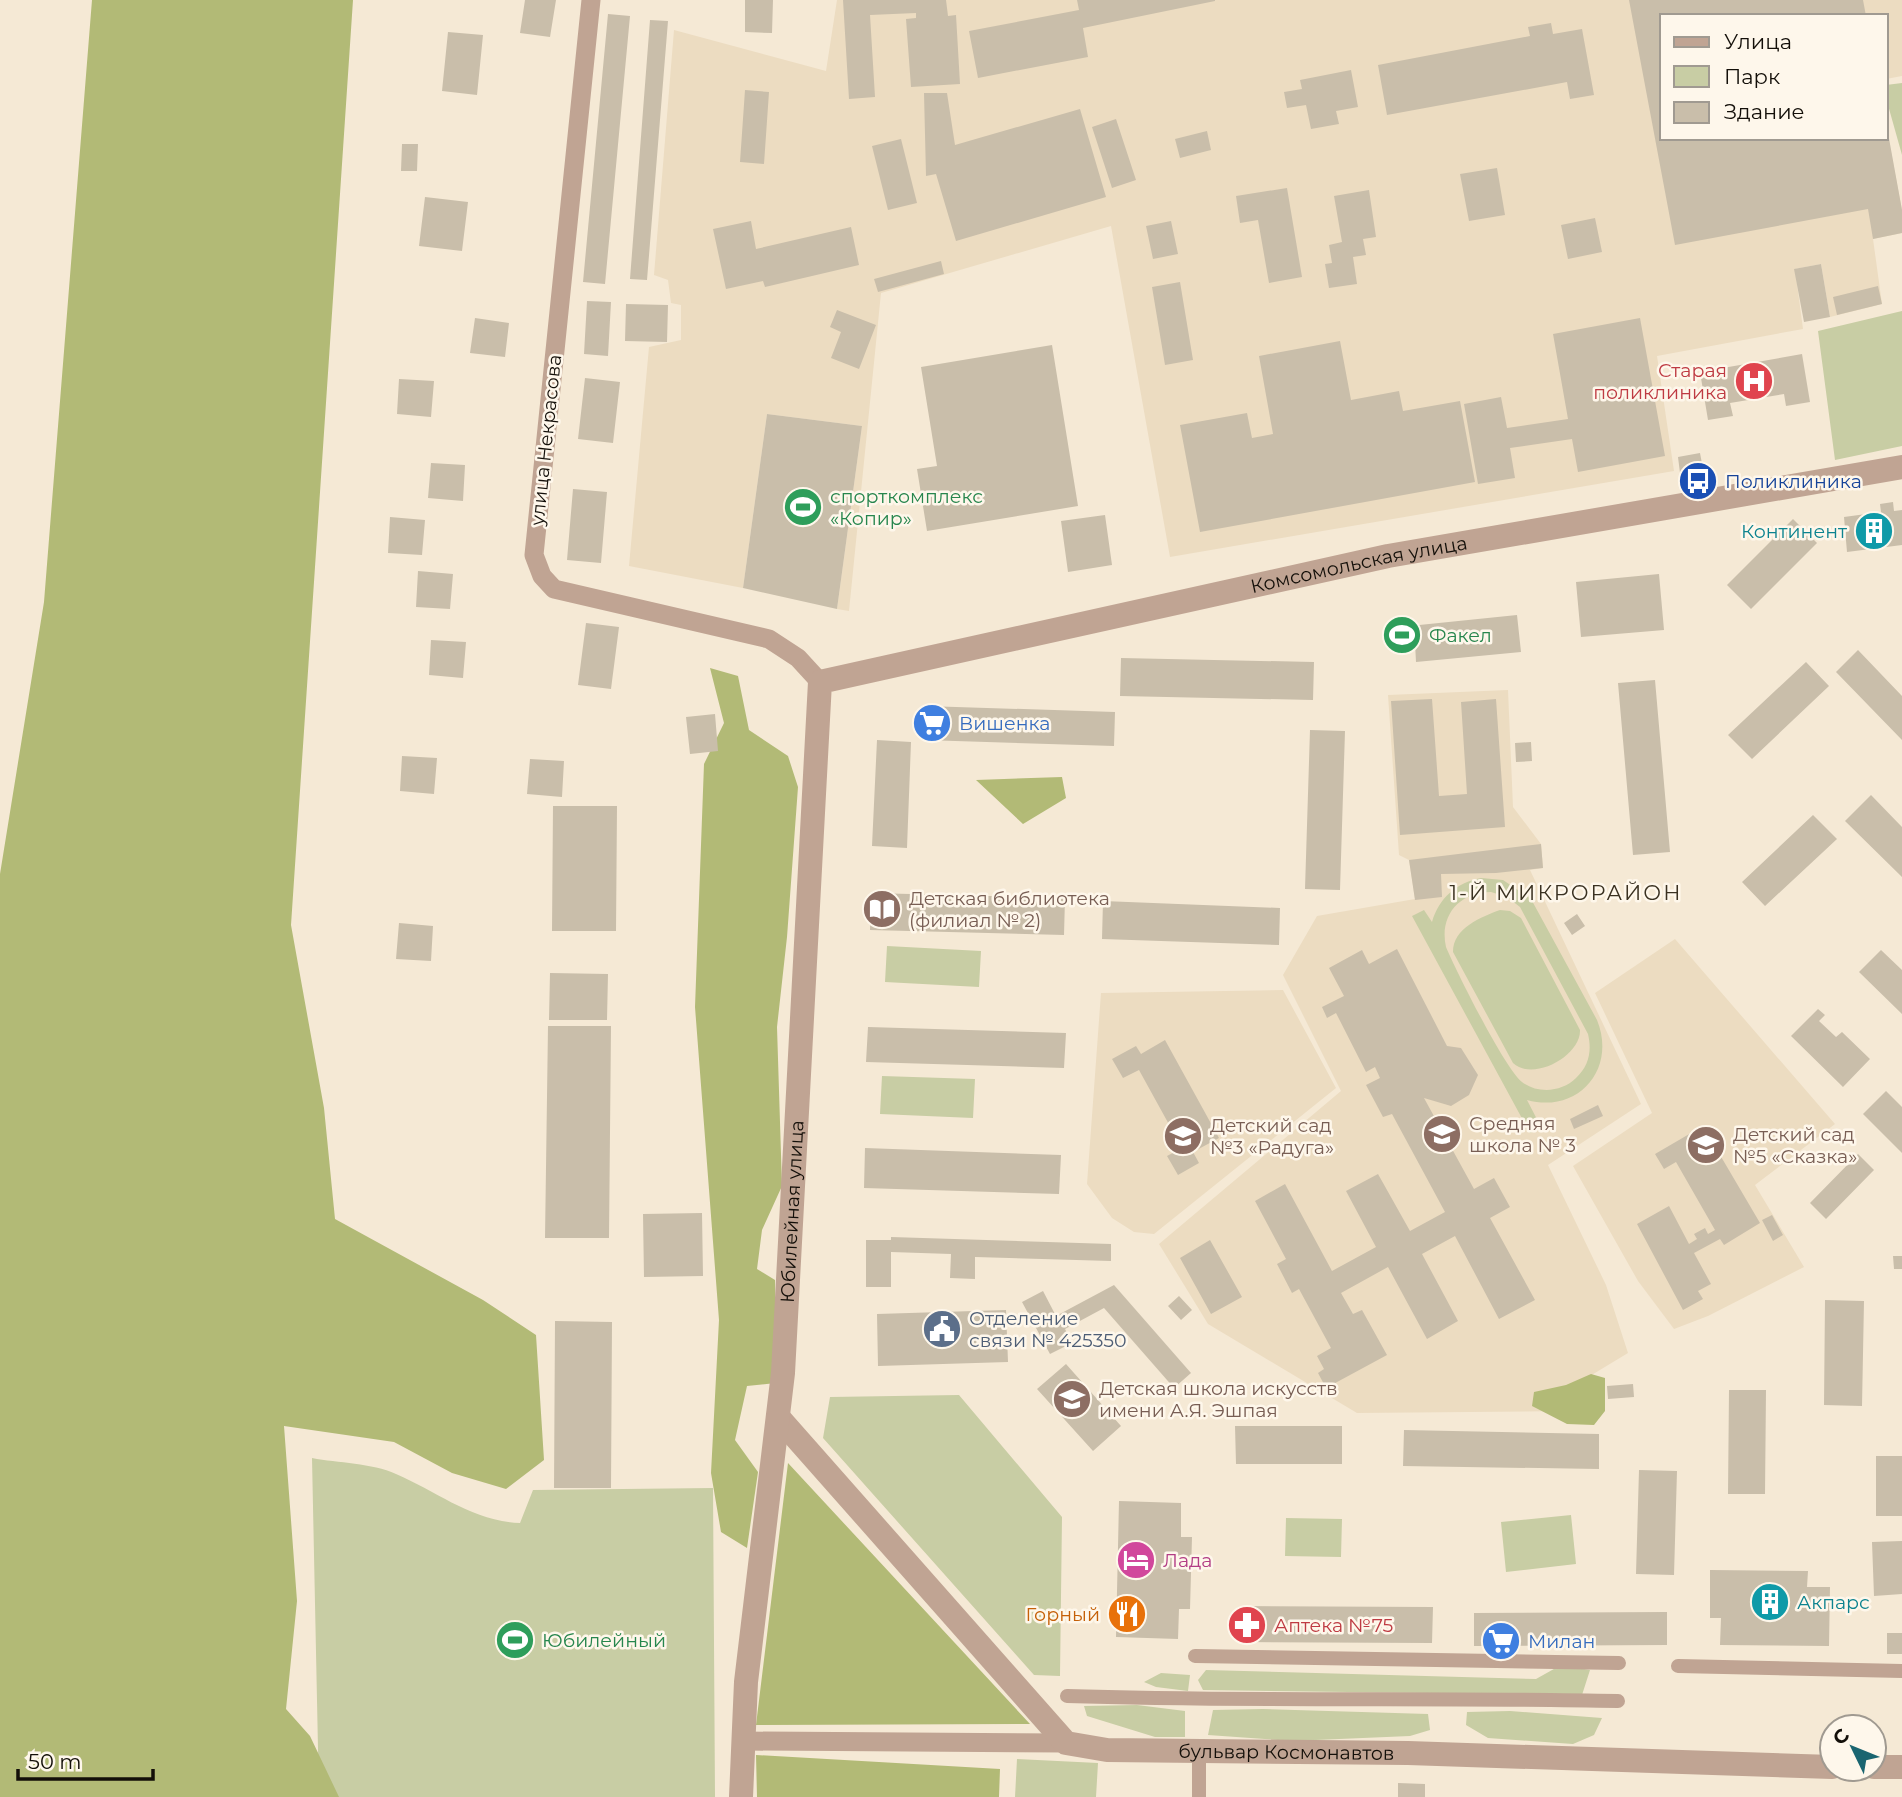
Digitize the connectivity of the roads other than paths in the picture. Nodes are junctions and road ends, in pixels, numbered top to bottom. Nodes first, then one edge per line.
1 (591, 0) edge
2 (1902, 467) edge
3 (820, 681) junction
4 (778, 1417) junction
5 (1195, 1656) dead end
6 (1619, 1663) dead end
7 (1678, 1666) dead end
8 (1902, 1671) edge
9 (1067, 1696) dead end
10 (1618, 1701) dead end
11 (743, 1741) junction
12 (1066, 1743) junction
13 (1199, 1749) junction
14 (1818, 1767) edge
15 (741, 1797) edge
16 (1199, 1797) edge

1 - 3 street, улица Некрасова
2 - 3 street, Комсомольская улица
3 - 4 street, Юбилейная улица
4 - 11 street, Юбилейная улица
4 - 12 street
5 - 6 street
7 - 8 street
9 - 10 street
11 - 12 street, бульвар Космонавтов
11 - 15 street, Юбилейная улица
12 - 13 street, бульвар Космонавтов
13 - 14 street, бульвар Космонавтов
13 - 16 street

